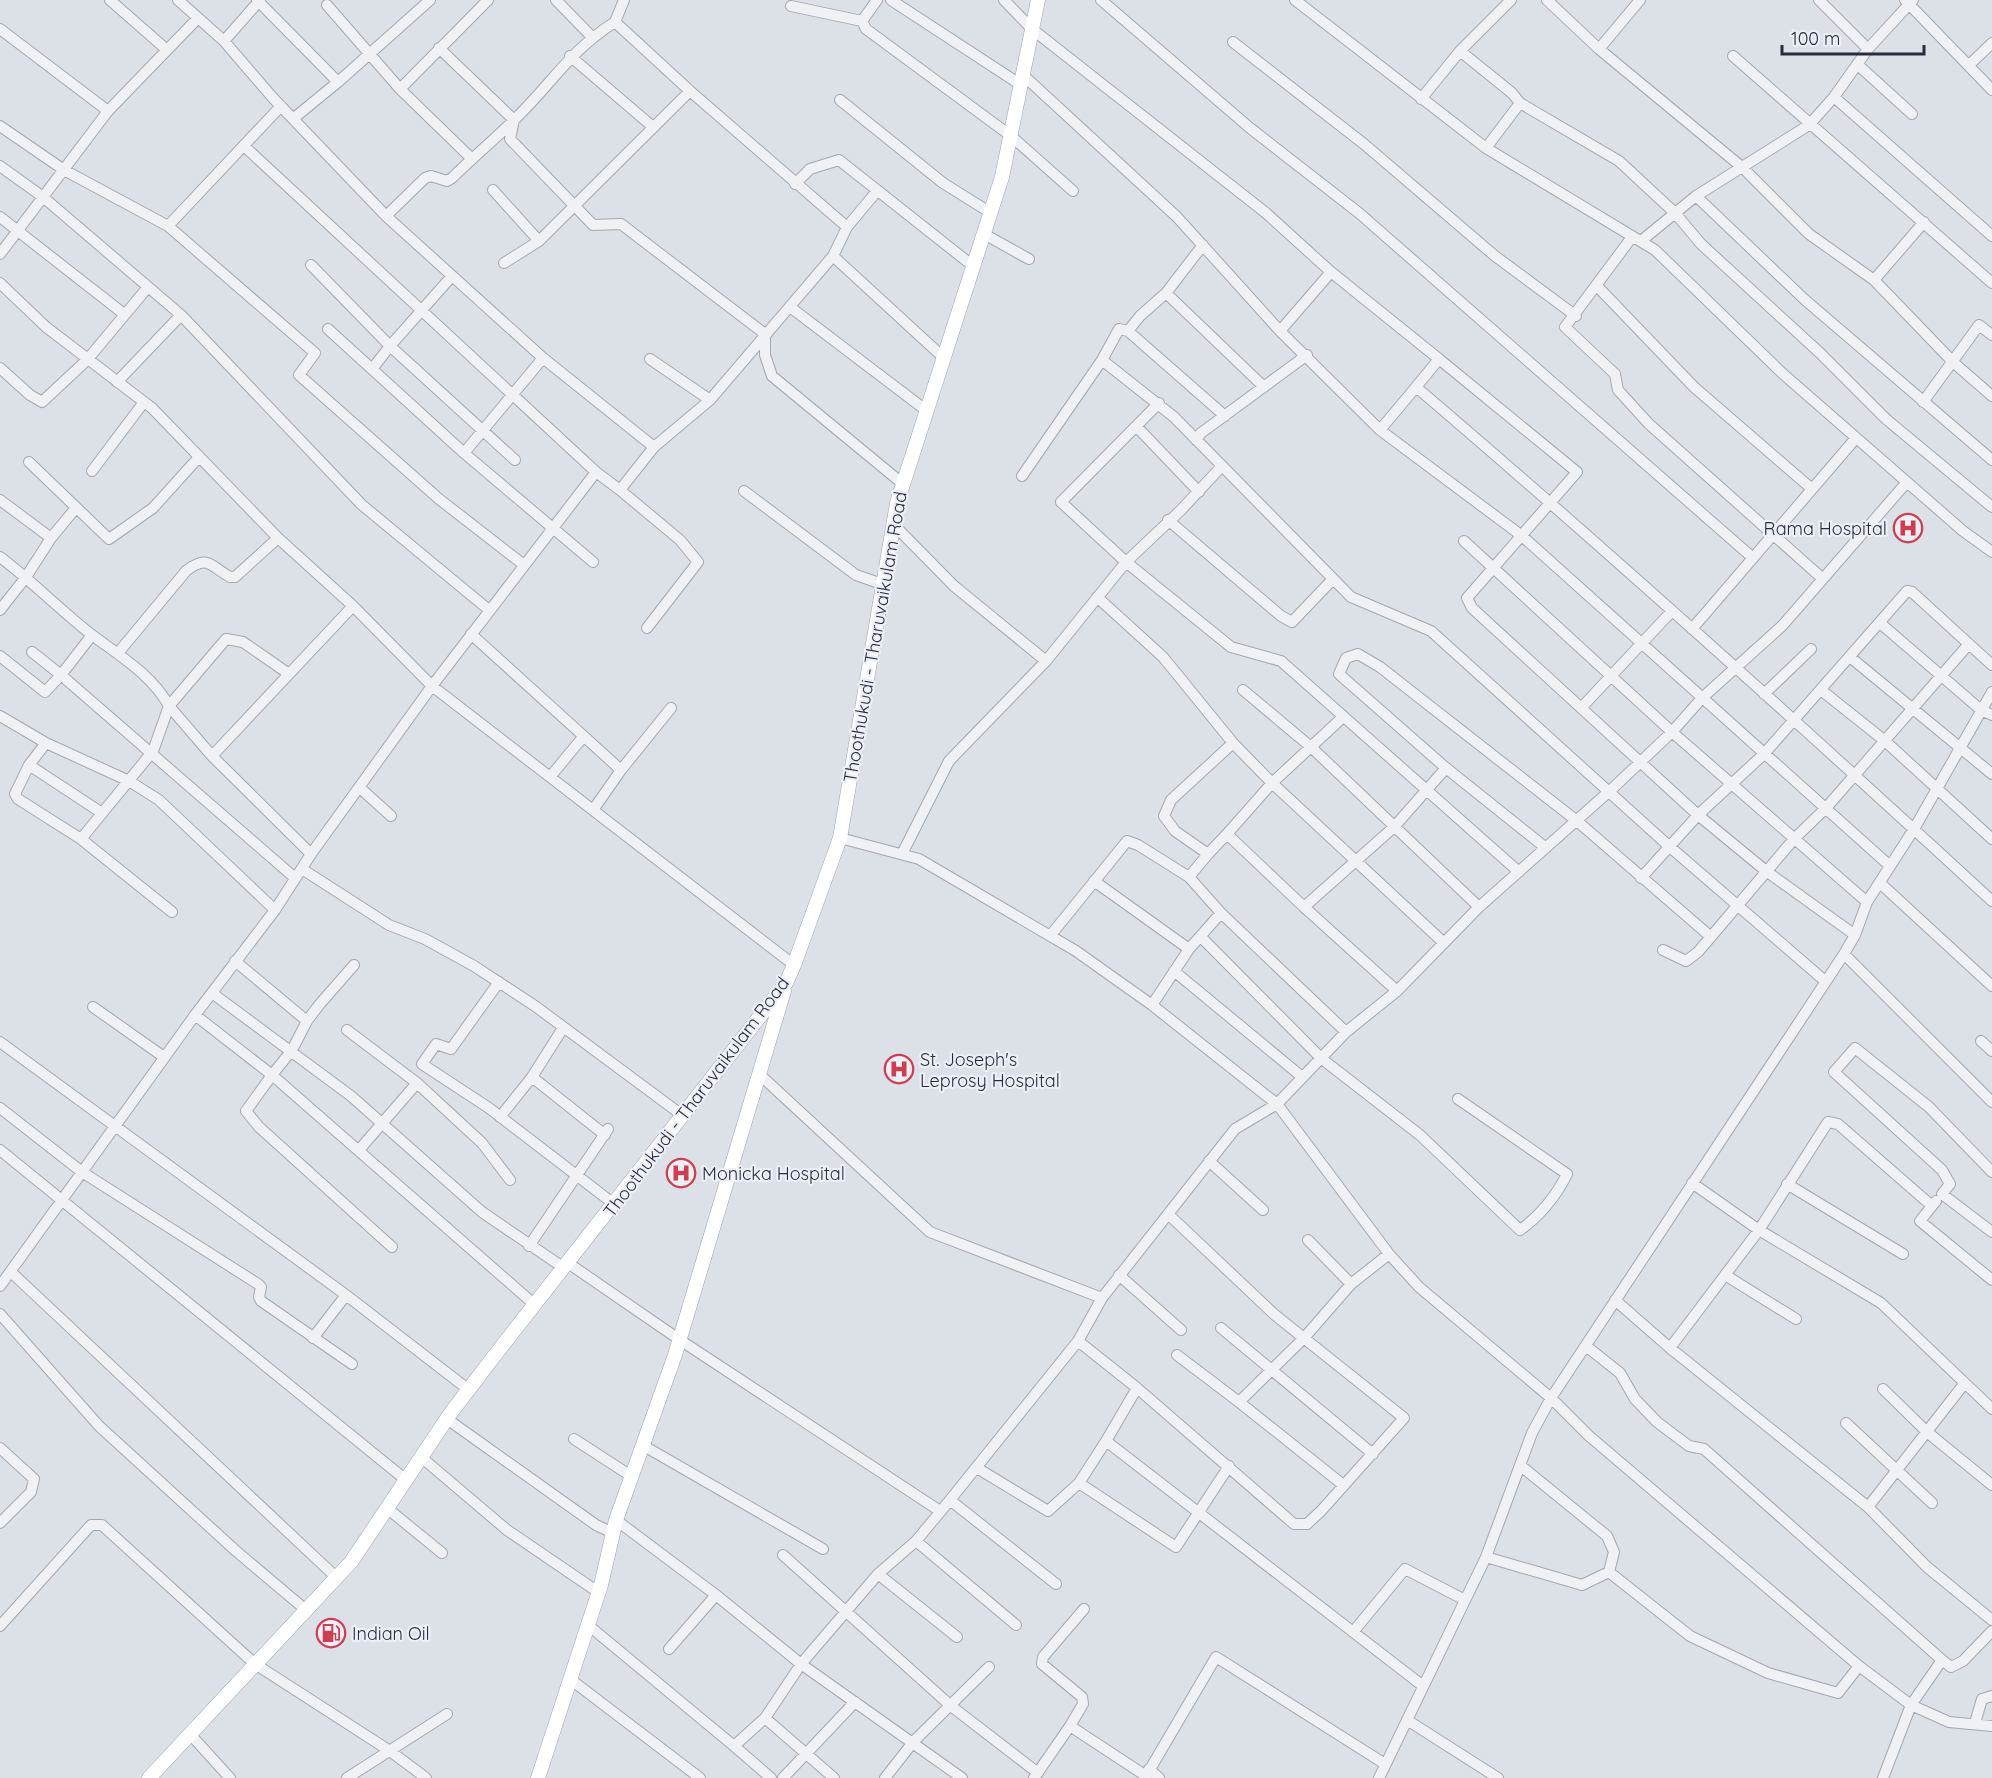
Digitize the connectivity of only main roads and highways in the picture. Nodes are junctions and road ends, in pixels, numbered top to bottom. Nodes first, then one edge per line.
1 (1038, 0) edge
2 (786, 983) junction
3 (149, 1778) edge
4 (538, 1778) edge

1 - 2 main road, Thoothukudi - Tharuvaikulam Road
2 - 3 main road, Thoothukudi - Tharuvaikulam Road
2 - 4 main road

